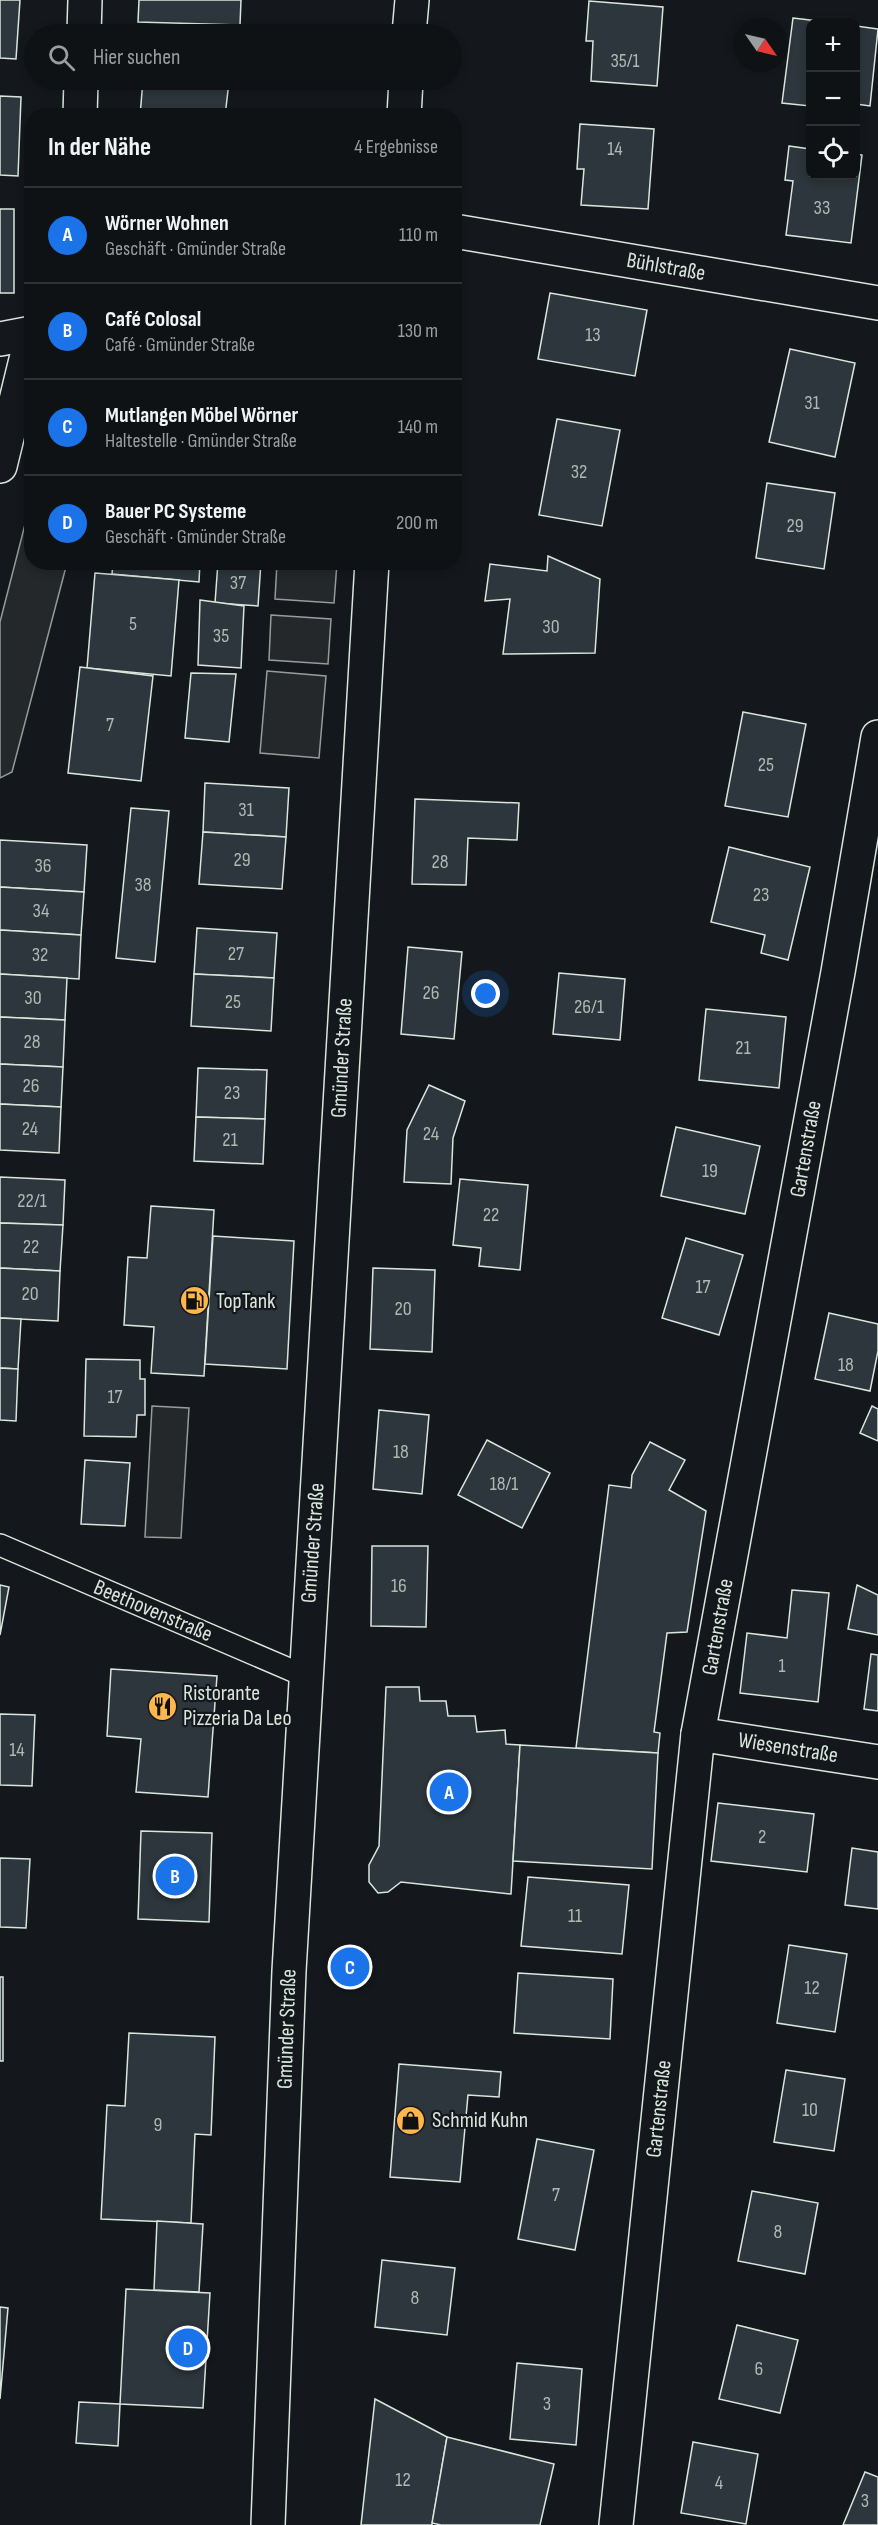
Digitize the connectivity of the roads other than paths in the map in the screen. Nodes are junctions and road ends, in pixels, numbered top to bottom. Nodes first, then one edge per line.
1 (86, 0) edge
2 (412, 0) edge
3 (85, 24) edge
4 (411, 24) edge
5 (81, 90) edge
6 (405, 90) edge
7 (80, 108) edge
8 (404, 108) edge
9 (462, 232) edge
10 (878, 303) edge
11 (24, 335) edge
12 (0, 339) edge
13 (24, 367) edge
14 (0, 466) edge
15 (372, 570) edge
16 (878, 737) edge
17 (0, 1545) edge
18 (305, 1676) junction
19 (698, 1734) junction
20 (878, 1762) edge
21 (268, 2525) edge
22 (616, 2525) edge

1 - 3 street
2 - 4 street
5 - 7 street
6 - 8 street
9 - 10 street, Bühlstraße
11 - 12 street
13 - 14 street
15 - 18 street, Gmünder Straße
16 - 19 street, Gartenstraße
17 - 18 lane, Beethovenstraße
18 - 21 street, Gmünder Straße
19 - 20 street, Wiesenstraße
19 - 22 street, Gartenstraße

